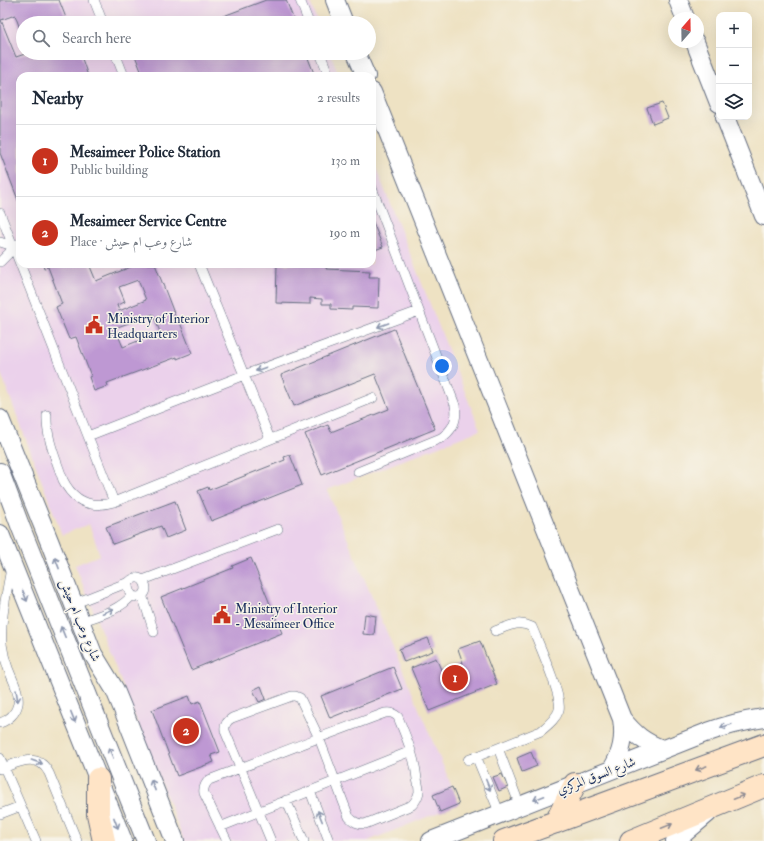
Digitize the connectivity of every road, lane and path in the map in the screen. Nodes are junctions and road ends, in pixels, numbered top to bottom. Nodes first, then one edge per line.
1 (94, 0) edge
2 (300, 0) edge
3 (335, 0) edge
4 (678, 0) edge
5 (683, 12) edge
6 (100, 16) edge
7 (306, 16) edge
8 (341, 16) edge
9 (697, 48) edge
10 (118, 60) edge
11 (323, 60) edge
12 (359, 60) edge
13 (122, 72) edge
14 (327, 72) edge
15 (364, 72) edge
16 (716, 95) edge
17 (376, 102) edge
18 (726, 120) edge
19 (376, 198) edge
20 (0, 214) edge
21 (764, 216) edge
22 (0, 242) edge
23 (16, 244) edge
24 (0, 262) edge
25 (25, 268) edge
26 (201, 268) edge
27 (419, 311) junction
28 (244, 376) junction
29 (373, 398) dead end
30 (47, 415) dead end
31 (0, 419) edge
32 (88, 436) junction
33 (270, 440) junction
34 (0, 472) edge
35 (358, 472) dead end
36 (114, 502) junction
37 (21, 528) junction
38 (278, 529) dead end
39 (0, 534) edge
40 (50, 543) junction
41 (11, 562) junction
42 (143, 580) junction
43 (129, 582) junction
44 (137, 595) junction
45 (73, 604) junction
46 (80, 622) junction
47 (495, 631) dead end
48 (154, 632) dead end
49 (764, 718) edge
50 (622, 719) junction
51 (0, 723) edge
52 (319, 738) junction
53 (764, 745) edge
54 (498, 748) junction
55 (662, 749) junction
56 (411, 751) junction
57 (0, 758) edge
58 (2, 768) edge
59 (241, 768) junction
60 (612, 769) junction
61 (98, 779) junction
62 (335, 781) junction
63 (575, 784) junction
64 (764, 786) edge
65 (310, 791) junction
66 (286, 800) junction
67 (21, 806) junction
68 (520, 806) junction
69 (714, 807) junction
70 (259, 811) junction
71 (0, 814) edge
72 (500, 814) junction
73 (167, 821) junction
74 (556, 822) junction
75 (220, 827) junction
76 (36, 841) edge
77 (77, 841) edge
78 (104, 841) edge
79 (123, 841) edge
80 (146, 841) edge
81 (164, 841) edge
82 (175, 841) edge
83 (227, 841) edge
84 (271, 841) edge
85 (304, 841) edge
86 (330, 841) edge
87 (431, 841) edge
88 (504, 841) edge
89 (631, 841) edge
90 (675, 841) edge

1 - 6 lane
2 - 7 lane
3 - 8 street
4 - 5 street
9 - 16 street
10 - 13 lane
11 - 14 lane
12 - 15 street
17 - 50 street
18 - 21 street
19 - 27 lane
20 - 23 lane
22 - 23 lane
23 - 24 lane
25 - 32 lane
26 - 28 lane
27 -> 28 lane
27 - 35 lane
28 - 32 lane
28 - 33 lane
29 - 33 lane
30 - 36 lane
31 - 40 street, شارع وعب ام حيش
32 - 36 lane
33 - 36 lane
34 - 37 street, شارع وعب ام حيش
37 - 40 street
80 -> 37 street, شارع وعب ام حيش
38 - 42 lane
39 - 41 street
45 -> 40 street, شارع وعب ام حيش
41 -> 51 lane
41 -> 61 street
42 - 43 lane
42 - 44 lane
43 - 44 lane
43 - 45 lane
46 -> 44 lane
44 - 48 lane
45 - 46 street, شارع وعب ام حيش
73 -> 46 street, شارع وعب ام حيش
47 - 54 lane
49 -> 55 street, شارع السوق المركزي
50 - 55 street
50 - 60 street
52 - 56 lane
52 - 59 lane
52 - 59 lane
52 - 62 lane
53 -> 74 main road
54 - 68 lane
54 -> 72 lane
55 - 60 street, شارع السوق المركزي
56 - 62 lane
56 - 62 lane
57 - 58 lane
58 - 67 lane
58 -> 77 lane
59 - 70 lane
59 - 75 lane
60 - 63 street, شارع السوق المركزي
61 - 78 main road
61 -> 79 street
62 - 65 lane
63 -> 68 street, شارع السوق المركزي
63 - 74 main road
69 -> 64 main road
65 - 66 lane
86 -> 65 lane
66 - 70 lane
66 - 85 lane
67 - 71 lane
67 - 76 lane
68 - 72 street, شارع السوق المركزي
89 -> 69 main road
69 - 90 street
70 - 75 lane
70 - 84 lane
72 - 87 street, شارع السوق المركزي
73 - 81 street
73 - 82 street, شارع وعب ام حيش
74 - 88 main road
75 - 83 lane

